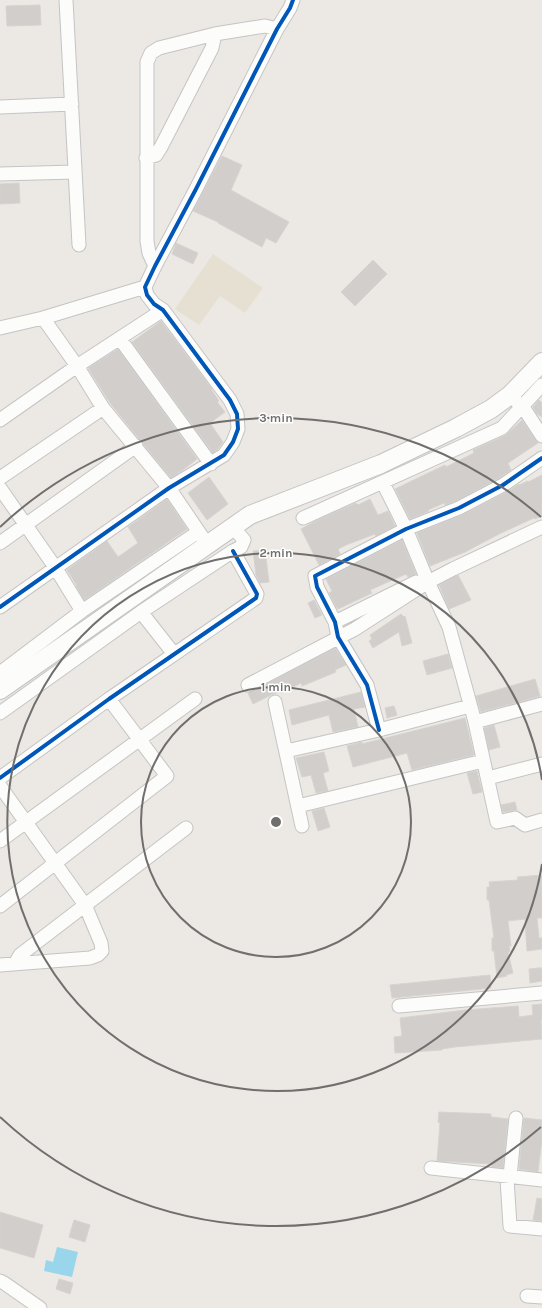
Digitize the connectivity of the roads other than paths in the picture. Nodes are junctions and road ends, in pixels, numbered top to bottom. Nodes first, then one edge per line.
1 (66, 0) edge
2 (293, 0) edge
3 (277, 30) junction
4 (215, 34) junction
5 (72, 104) junction
6 (0, 107) edge
7 (146, 158) junction
8 (75, 172) junction
9 (0, 174) edge
10 (79, 245) dead end
11 (155, 266) junction
12 (145, 287) junction
13 (163, 310) junction
14 (44, 318) junction
15 (0, 328) edge
16 (120, 339) junction
17 (542, 362) edge
18 (77, 366) junction
19 (542, 385) edge
20 (517, 401) junction
21 (103, 408) junction
22 (0, 420) edge
23 (542, 436) edge
24 (136, 446) junction
25 (542, 458) edge
26 (211, 464) junction
27 (0, 478) edge
28 (383, 483) junction
29 (0, 488) edge
30 (169, 488) junction
31 (303, 518) dead end
32 (25, 524) junction
33 (233, 527) junction
34 (542, 527) edge
35 (406, 529) junction
36 (203, 538) junction
37 (0, 543) edge
38 (234, 551) junction
39 (55, 567) junction
40 (427, 579) junction
41 (0, 607) edge
42 (82, 611) junction
43 (141, 612) junction
44 (335, 622) junction
45 (338, 637) junction
46 (174, 654) junction
47 (0, 673) edge
48 (248, 685) dead end
49 (0, 690) edge
50 (109, 699) junction
51 (195, 699) dead end
52 (275, 702) dead end
53 (542, 704) edge
54 (470, 706) junction
55 (0, 713) edge
56 (475, 722) junction
57 (379, 730) junction
58 (140, 739) junction
59 (286, 751) junction
60 (483, 761) junction
61 (542, 764) edge
62 (0, 778) edge
63 (488, 778) junction
64 (0, 786) edge
65 (298, 806) junction
66 (542, 820) edge
67 (26, 822) junction
68 (302, 826) dead end
69 (186, 828) dead end
70 (0, 841) edge
71 (55, 864) junction
72 (85, 905) junction
73 (0, 906) edge
74 (17, 964) junction
75 (0, 965) edge
76 (542, 993) edge
77 (399, 1006) dead end
78 (516, 1118) dead end
79 (431, 1168) dead end
80 (510, 1176) junction
81 (542, 1180) edge
82 (542, 1229) edge
83 (0, 1281) edge
84 (527, 1296) dead end
85 (542, 1297) edge
86 (40, 1308) edge

1 - 5 street
2 - 3 street
3 - 4 street
3 - 11 street
4 - 7 street
4 - 7 street
5 - 6 street
5 - 8 street
7 - 11 street
8 - 9 street
8 - 10 street
11 - 12 street
12 - 13 street
12 - 14 street
13 - 16 street
13 - 26 street
14 - 15 street
14 - 18 street
16 - 18 street
16 - 26 street
17 - 20 street
18 - 21 street
18 - 22 street
19 - 20 street
20 - 23 street
20 - 28 street
20 - 33 street
21 - 24 street
21 - 27 street
24 - 30 street
24 - 32 street
25 - 35 street
26 - 30 street
28 - 31 street
28 - 35 street
29 - 32 street
30 - 36 street
30 - 39 street
32 - 37 street
32 - 39 street
33 - 36 street
33 - 38 street
34 - 40 street
35 - 40 street
35 - 44 street
36 - 42 street
36 - 49 street
38 - 43 street
38 - 46 street
39 - 41 street
39 - 42 street
40 - 44 street
40 - 45 street
40 - 54 street
42 - 47 street
43 - 46 street
43 - 55 street
44 - 45 street
45 - 48 street
45 - 57 street
46 - 50 street
50 - 58 street
50 - 62 street
51 - 58 street
52 - 59 street
53 - 56 street
54 - 56 street
54 - 57 street
56 - 60 street
57 - 59 street
58 - 67 street
58 - 71 street
59 - 65 street
60 - 63 street
60 - 65 street
61 - 63 street
63 - 66 street
64 - 67 street
65 - 68 street
67 - 70 street
67 - 71 street
69 - 72 street
71 - 72 street
71 - 73 street
72 - 74 street
72 - 74 street
74 - 75 street
76 - 77 street
78 - 80 street
79 - 80 street
80 - 81 street
80 - 82 street
83 - 86 street
84 - 85 street

